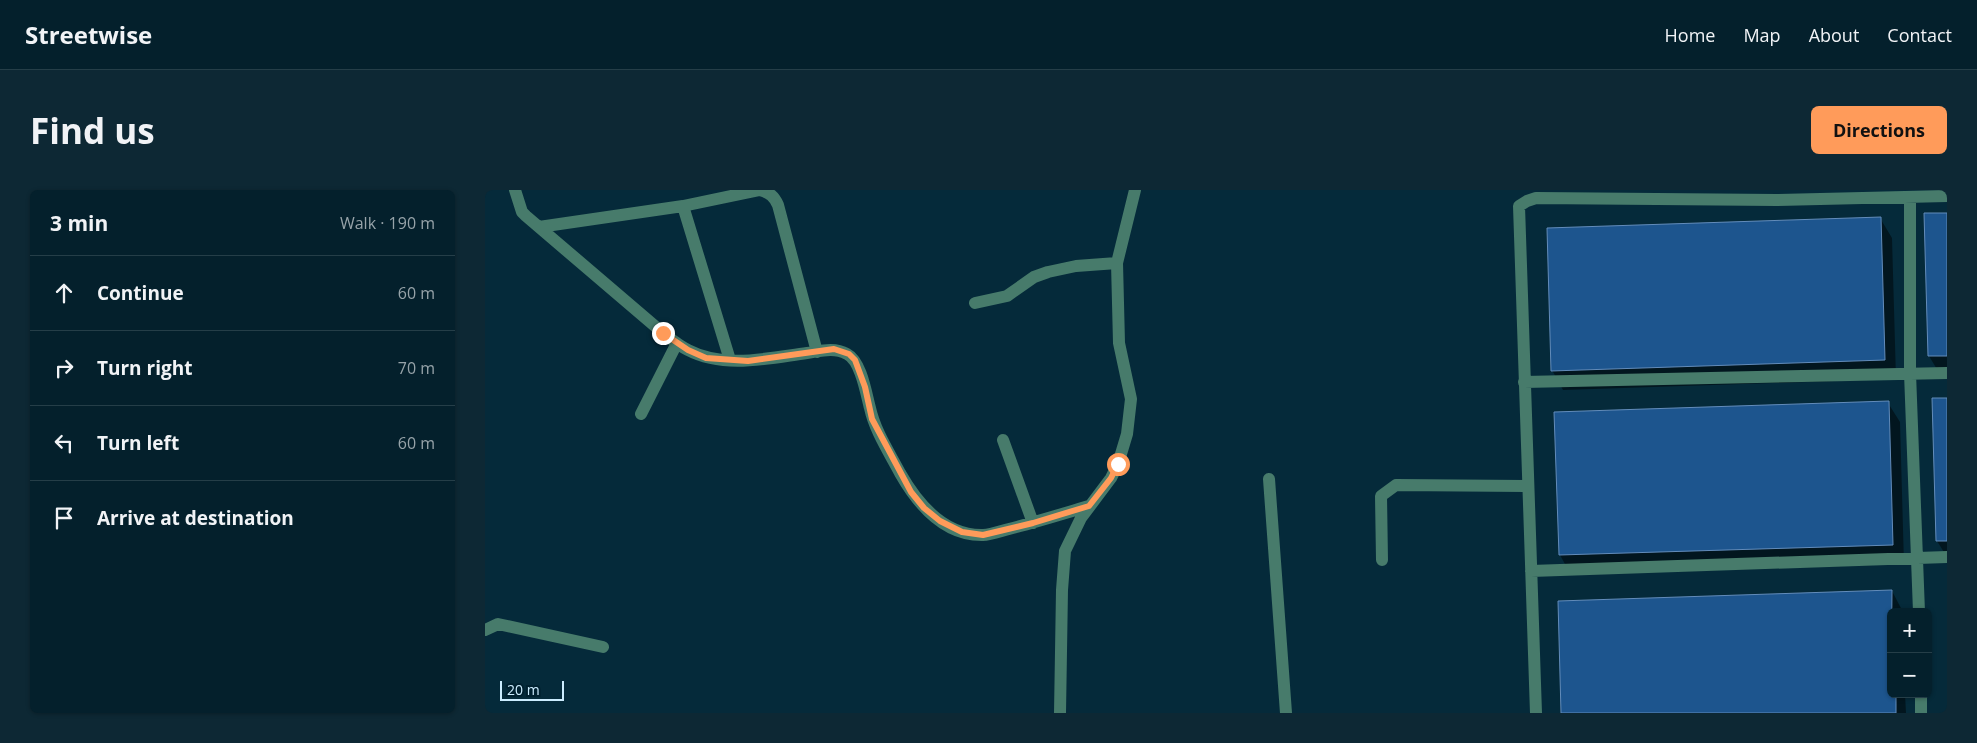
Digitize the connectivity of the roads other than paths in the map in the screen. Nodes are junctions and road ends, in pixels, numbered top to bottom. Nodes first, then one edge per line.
1 (515, 190) edge
2 (1135, 190) edge
3 (1777, 195) edge
4 (1947, 196) edge
5 (1910, 197) junction
6 (683, 206) junction
7 (539, 227) junction
8 (1117, 263) junction
9 (975, 304) dead end
10 (677, 343) junction
11 (817, 352) junction
12 (730, 360) junction
13 (1910, 373) junction
14 (1947, 373) edge
15 (1524, 382) junction
16 (641, 414) dead end
17 (1003, 440) dead end
18 (1269, 478) dead end
19 (1527, 486) junction
20 (1089, 506) junction
21 (1033, 523) junction
22 (1947, 557) edge
23 (1917, 558) junction
24 (1382, 560) dead end
25 (1531, 571) junction
26 (1919, 608) edge
27 (485, 630) edge
28 (603, 647) dead end
29 (1921, 698) edge
30 (1060, 713) edge
31 (1286, 713) edge
32 (1536, 713) edge
33 (1921, 713) edge

1 - 7 street
2 - 8 street
3 - 5 street
3 - 15 street
4 - 5 street
5 - 13 street
6 - 7 street
6 - 11 street
6 - 12 street
7 - 10 street
8 - 9 street
8 - 20 street
10 - 12 street
10 - 16 street
11 - 12 street
11 - 21 street
13 - 14 street
13 - 15 street
13 - 23 street
15 - 19 street
17 - 21 street
18 - 31 street
19 - 24 street
19 - 25 street
20 - 21 street
20 - 30 street
22 - 23 street
23 - 25 street
23 - 26 street
25 - 32 street
27 - 28 street
29 - 33 street

